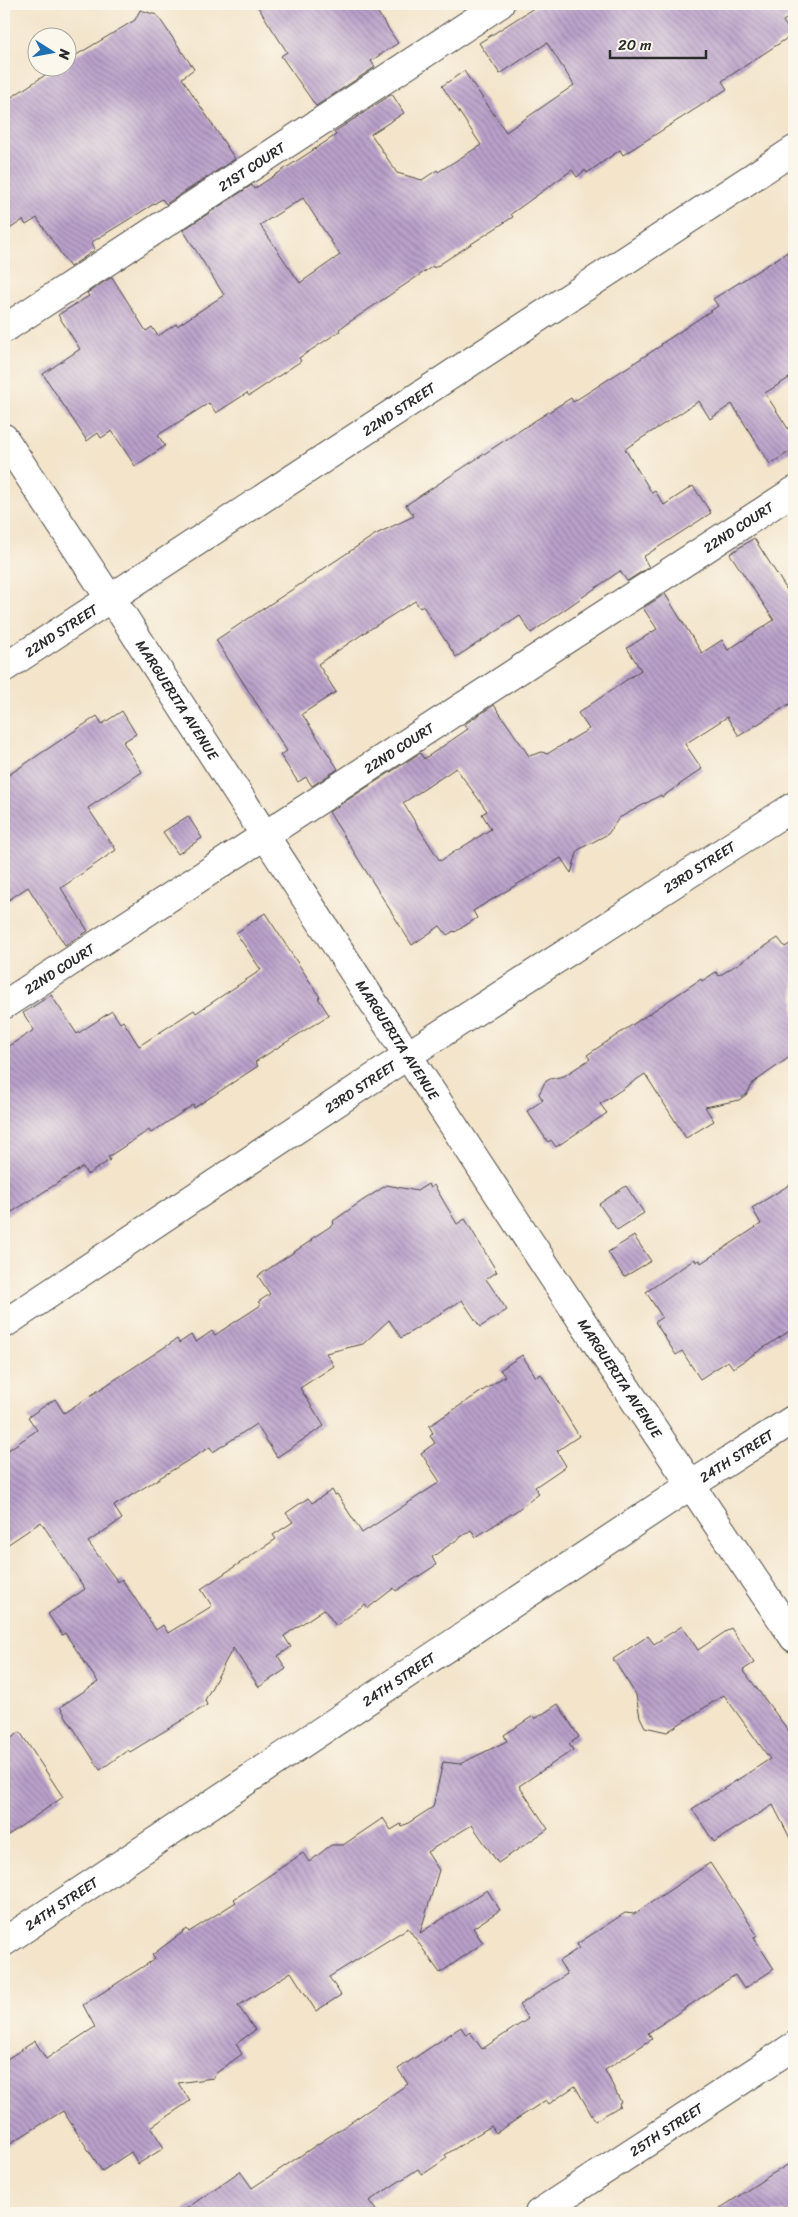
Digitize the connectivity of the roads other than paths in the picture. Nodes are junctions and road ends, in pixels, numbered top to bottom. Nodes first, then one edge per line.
1 (500, 4) edge
2 (794, 150) edge
3 (4, 329) edge
4 (4, 438) edge
5 (794, 490) edge
6 (110, 599) junction
7 (4, 668) edge
8 (794, 806) edge
9 (265, 836) junction
10 (4, 1005) edge
11 (408, 1055) junction
12 (4, 1324) edge
13 (794, 1419) edge
14 (691, 1485) junction
15 (794, 1638) edge
16 (4, 1942) edge
17 (794, 2046) edge
18 (539, 2213) edge

1 - 3 street, 21ST COURT
2 - 6 street, 22ND STREET
4 - 6 street, MARGUERITA AVENUE
5 - 9 street, 22ND COURT
6 - 7 street, 22ND STREET
6 - 9 street, MARGUERITA AVENUE
8 - 11 street, 23RD STREET
9 - 10 street, 22ND COURT
9 - 11 street, MARGUERITA AVENUE
11 - 12 street, 23RD STREET
11 - 14 street, MARGUERITA AVENUE
13 - 14 street, 24TH STREET
14 - 15 street, MARGUERITA AVENUE
14 - 16 street, 24TH STREET
17 - 18 street, 25TH STREET

